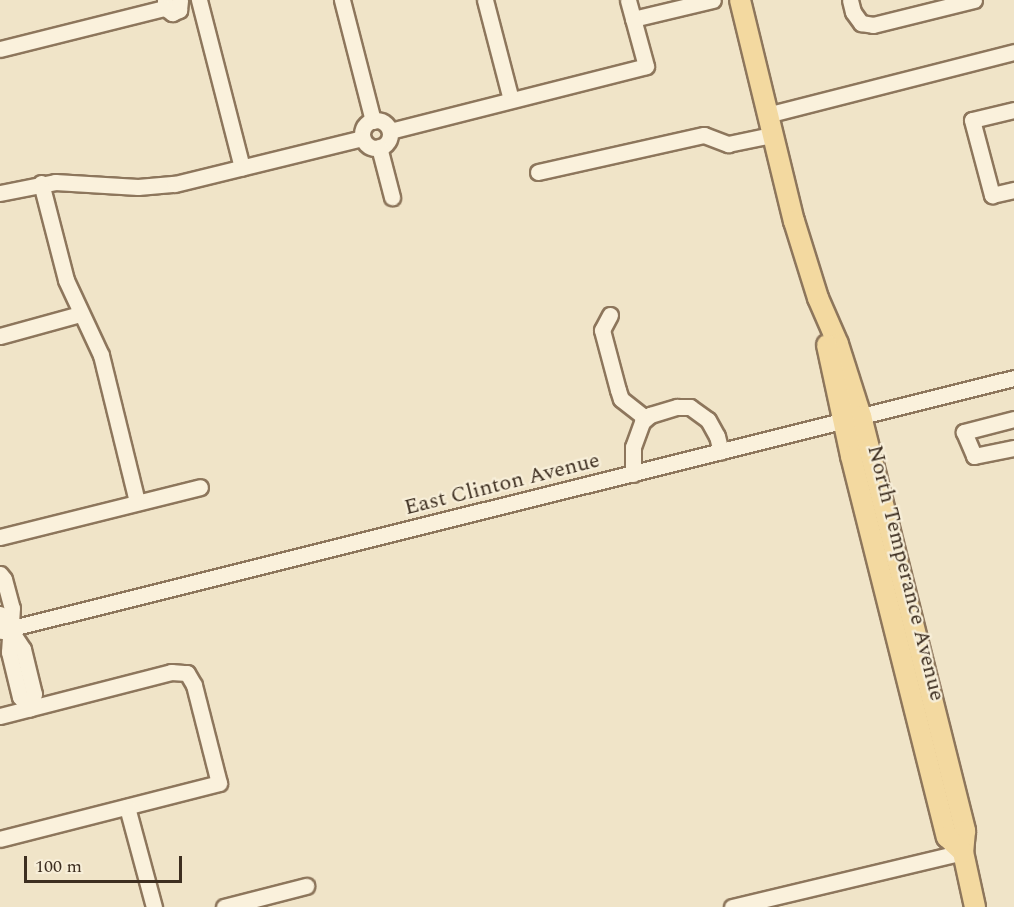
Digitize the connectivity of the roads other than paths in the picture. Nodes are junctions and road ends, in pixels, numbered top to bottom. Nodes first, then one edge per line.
1 (199, 0) edge
2 (342, 0) edge
3 (485, 0) edge
4 (628, 0) edge
5 (713, 0) edge
6 (740, 0) edge
7 (850, 0) edge
8 (974, 0) edge
9 (181, 2) edge
10 (165, 4) edge
11 (633, 19) junction
12 (0, 49) edge
13 (1014, 52) edge
14 (511, 100) junction
15 (1014, 110) edge
16 (767, 115) junction
17 (373, 121) junction
18 (390, 131) junction
19 (772, 135) junction
20 (362, 138) junction
21 (379, 147) junction
22 (242, 168) junction
23 (538, 172) dead end
24 (41, 183) junction
25 (1014, 190) edge
26 (0, 193) edge
27 (392, 197) dead end
28 (80, 314) junction
29 (610, 315) dead end
30 (0, 336) edge
31 (1014, 378) edge
32 (645, 418) junction
33 (852, 419) junction
34 (1014, 419) edge
35 (1014, 448) edge
36 (721, 452) junction
37 (633, 474) junction
38 (200, 486) dead end
39 (137, 502) junction
40 (0, 537) edge
41 (0, 574) edge
42 (0, 614) edge
43 (5, 629) edge
44 (30, 708) junction
45 (0, 716) edge
46 (127, 807) junction
47 (0, 839) edge
48 (963, 852) junction
49 (306, 886) dead end
50 (248, 904) edge
51 (154, 907) edge
52 (224, 907) edge
53 (732, 907) edge
54 (975, 907) edge

1 - 9 street
1 - 22 street
2 - 17 street
3 - 14 street
4 - 11 street
5 - 11 street
6 - 16 main road, North Temperance Avenue
7 - 8 street
9 - 10 street
10 - 12 street
11 - 14 street
13 - 16 street
14 - 18 street
15 - 25 street
16 - 19 main road, North Temperance Avenue
17 - 18 street
17 - 20 street
18 - 21 street
19 - 23 street
19 - 33 main road, North Temperance Avenue
20 - 21 street
20 - 22 street
21 - 27 street
22 - 24 street
24 - 26 street
24 - 28 street
28 - 30 street
28 - 39 street
29 - 32 street
31 - 33 street, East Clinton Avenue
32 - 36 street
32 - 37 street
33 - 36 street, East Clinton Avenue
33 - 48 main road, North Temperance Avenue
34 - 35 street
36 - 37 street, East Clinton Avenue
37 - 43 street, East Clinton Avenue
38 - 39 street
39 - 40 street
41 - 43 street
42 - 43 street
43 - 44 street
44 - 45 street
44 - 46 street
46 - 47 street
46 - 51 street
48 - 53 street
48 - 54 main road, North Temperance Avenue
49 - 50 street
50 - 52 street

